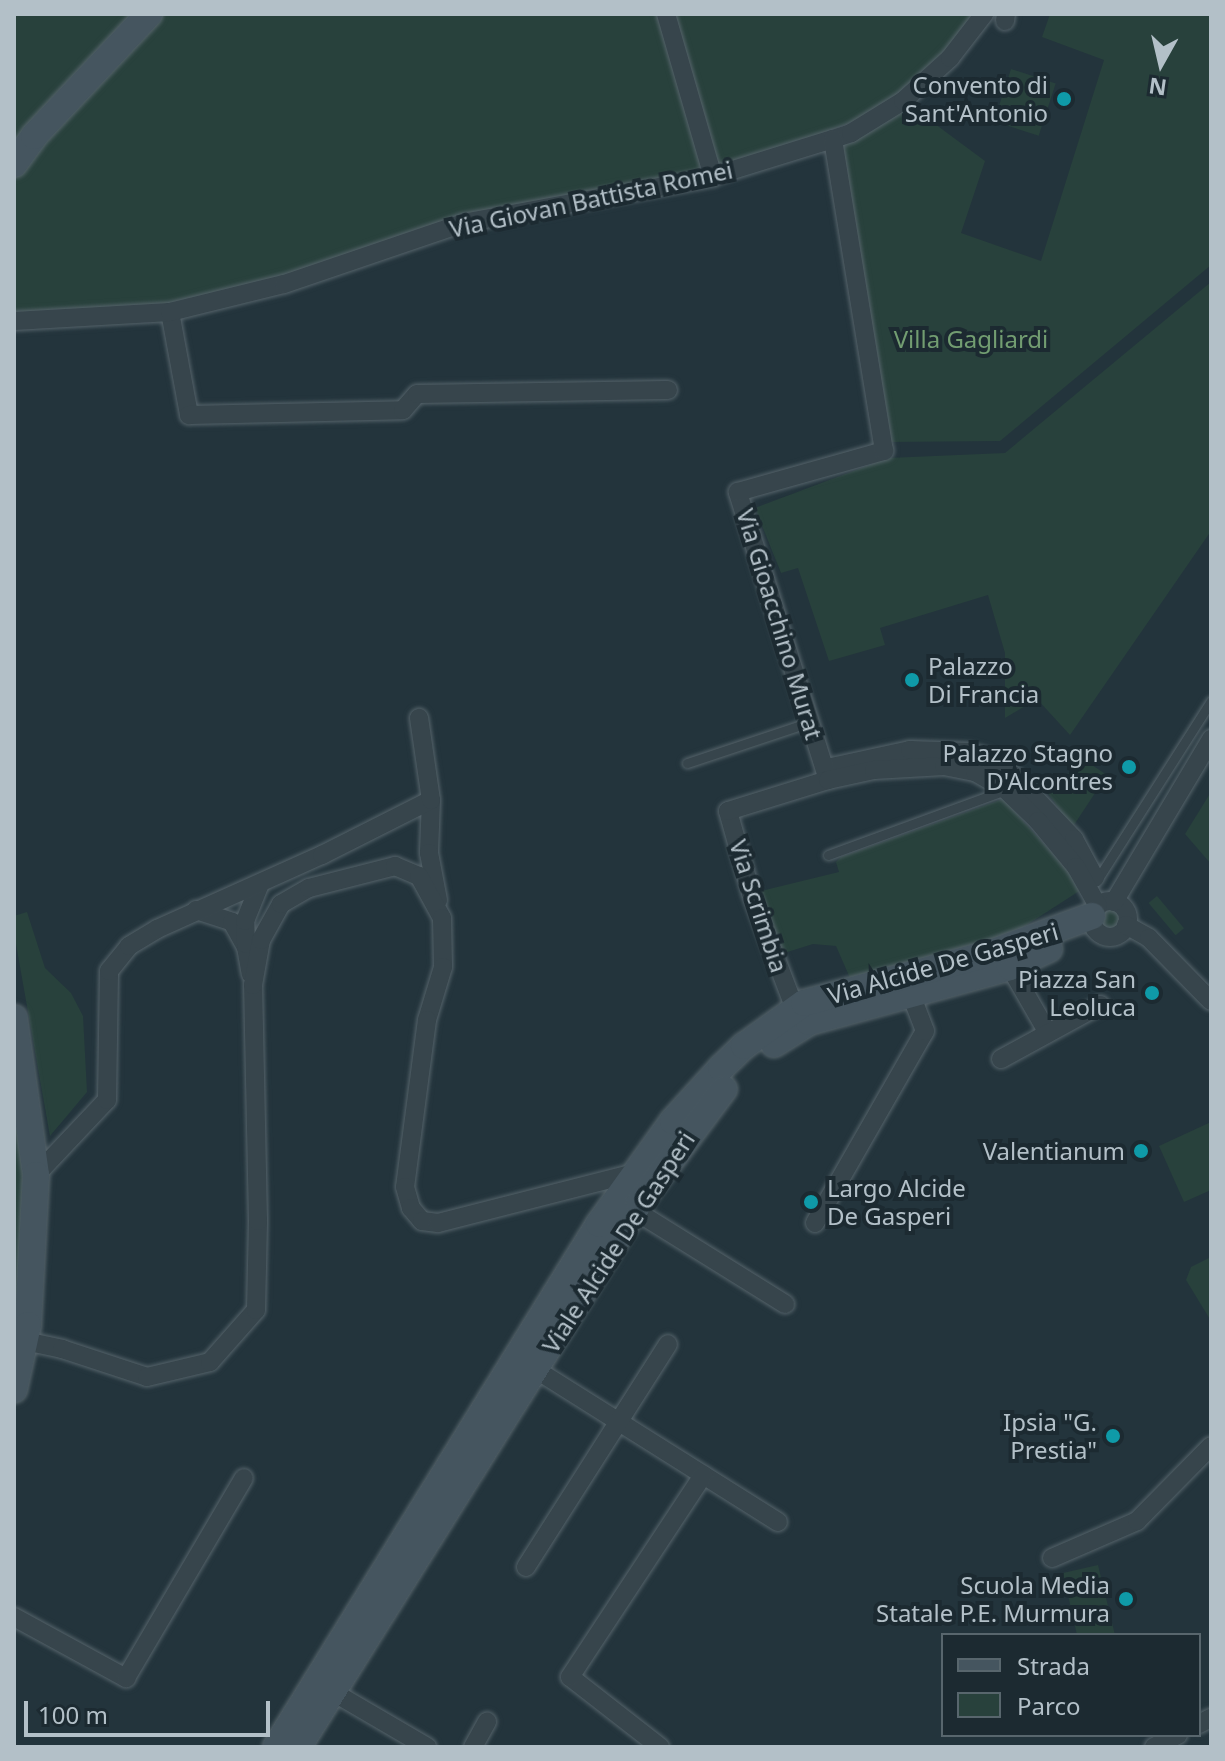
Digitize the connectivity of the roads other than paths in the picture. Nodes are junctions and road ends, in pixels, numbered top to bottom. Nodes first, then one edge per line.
1 (149, 14) edge
2 (666, 14) edge
3 (984, 14) edge
4 (833, 139) junction
5 (14, 164) edge
6 (713, 177) junction
7 (170, 312) junction
8 (14, 321) edge
9 (668, 390) dead end
10 (1211, 701) edge
11 (419, 718) dead end
12 (810, 722) junction
13 (1211, 739) edge
14 (687, 763) dead end
15 (826, 774) junction
16 (1006, 790) junction
17 (431, 800) junction
18 (828, 855) dead end
19 (1097, 880) junction
20 (260, 884) junction
21 (196, 910) junction
22 (1102, 911) junction
23 (442, 918) junction
24 (1126, 925) junction
25 (246, 947) junction
26 (1010, 967) junction
27 (253, 985) junction
28 (911, 994) junction
29 (1211, 1001) edge
30 (1100, 1005) dead end
31 (795, 1009) junction
32 (14, 1018) edge
33 (1048, 1033) junction
34 (1001, 1059) dead end
35 (634, 1173) junction
36 (36, 1175) junction
37 (634, 1210) junction
38 (815, 1223) dead end
39 (785, 1304) dead end
40 (22, 1328) edge
41 (668, 1344) dead end
42 (535, 1369) junction
43 (14, 1389) edge
44 (619, 1422) junction
45 (1211, 1446) edge
46 (703, 1475) junction
47 (244, 1478) dead end
48 (778, 1522) dead end
49 (1052, 1558) dead end
50 (526, 1567) dead end
51 (14, 1617) edge
52 (333, 1692) junction
53 (487, 1722) dead end
54 (1174, 1737) edge
55 (276, 1747) edge
56 (298, 1747) edge
57 (427, 1747) edge
58 (473, 1747) edge
59 (660, 1747) edge
60 (1154, 1747) edge

1 - 5 main road
2 - 6 street
3 - 4 street, Via Giovan Battista Romei
4 - 6 street, Via Giovan Battista Romei
4 - 12 street, Via Gioacchino Murat
6 - 7 street, Via Giovan Battista Romei
7 - 8 street, Via Giovan Battista Romei
7 - 9 street
10 - 19 lane
11 - 17 street
12 - 14 lane
12 - 15 street, Via Gioacchino Murat
13 - 22 street
15 - 16 street
15 - 19 street, Via Gioacchino Murat
15 - 31 street, Via Scrimbia
16 - 18 lane
16 - 22 street
17 - 20 street
17 - 23 street
19 - 22 street, Via Gioacchino Murat
20 - 21 street
20 - 25 street
21 - 25 street
21 - 36 street
22 - 24 street
22 - 24 street
22 - 26 main road, Viale Alcide De Gasperi
22 - 31 main road, Via Alcide De Gasperi
23 - 27 street
23 - 35 street
24 - 29 street
25 - 27 street
26 - 28 main road, Viale Alcide De Gasperi
26 - 33 street
27 - 40 street
28 - 37 main road, Viale Alcide De Gasperi
28 - 38 street
30 - 33 street
31 - 35 main road, Viale Alcide De Gasperi
32 - 36 main road
33 - 34 street
35 - 55 main road, Viale Alcide De Gasperi
36 - 40 main road
37 - 39 street
37 - 42 main road, Viale Alcide De Gasperi
40 - 43 main road
41 - 44 street
42 - 44 street
42 - 52 main road, Viale Alcide De Gasperi
44 - 46 street
44 - 50 street
45 - 49 street
46 - 48 street
46 - 59 street
47 - 51 street
52 - 56 main road, Viale Alcide De Gasperi
52 - 57 street
53 - 58 street
54 - 60 street

